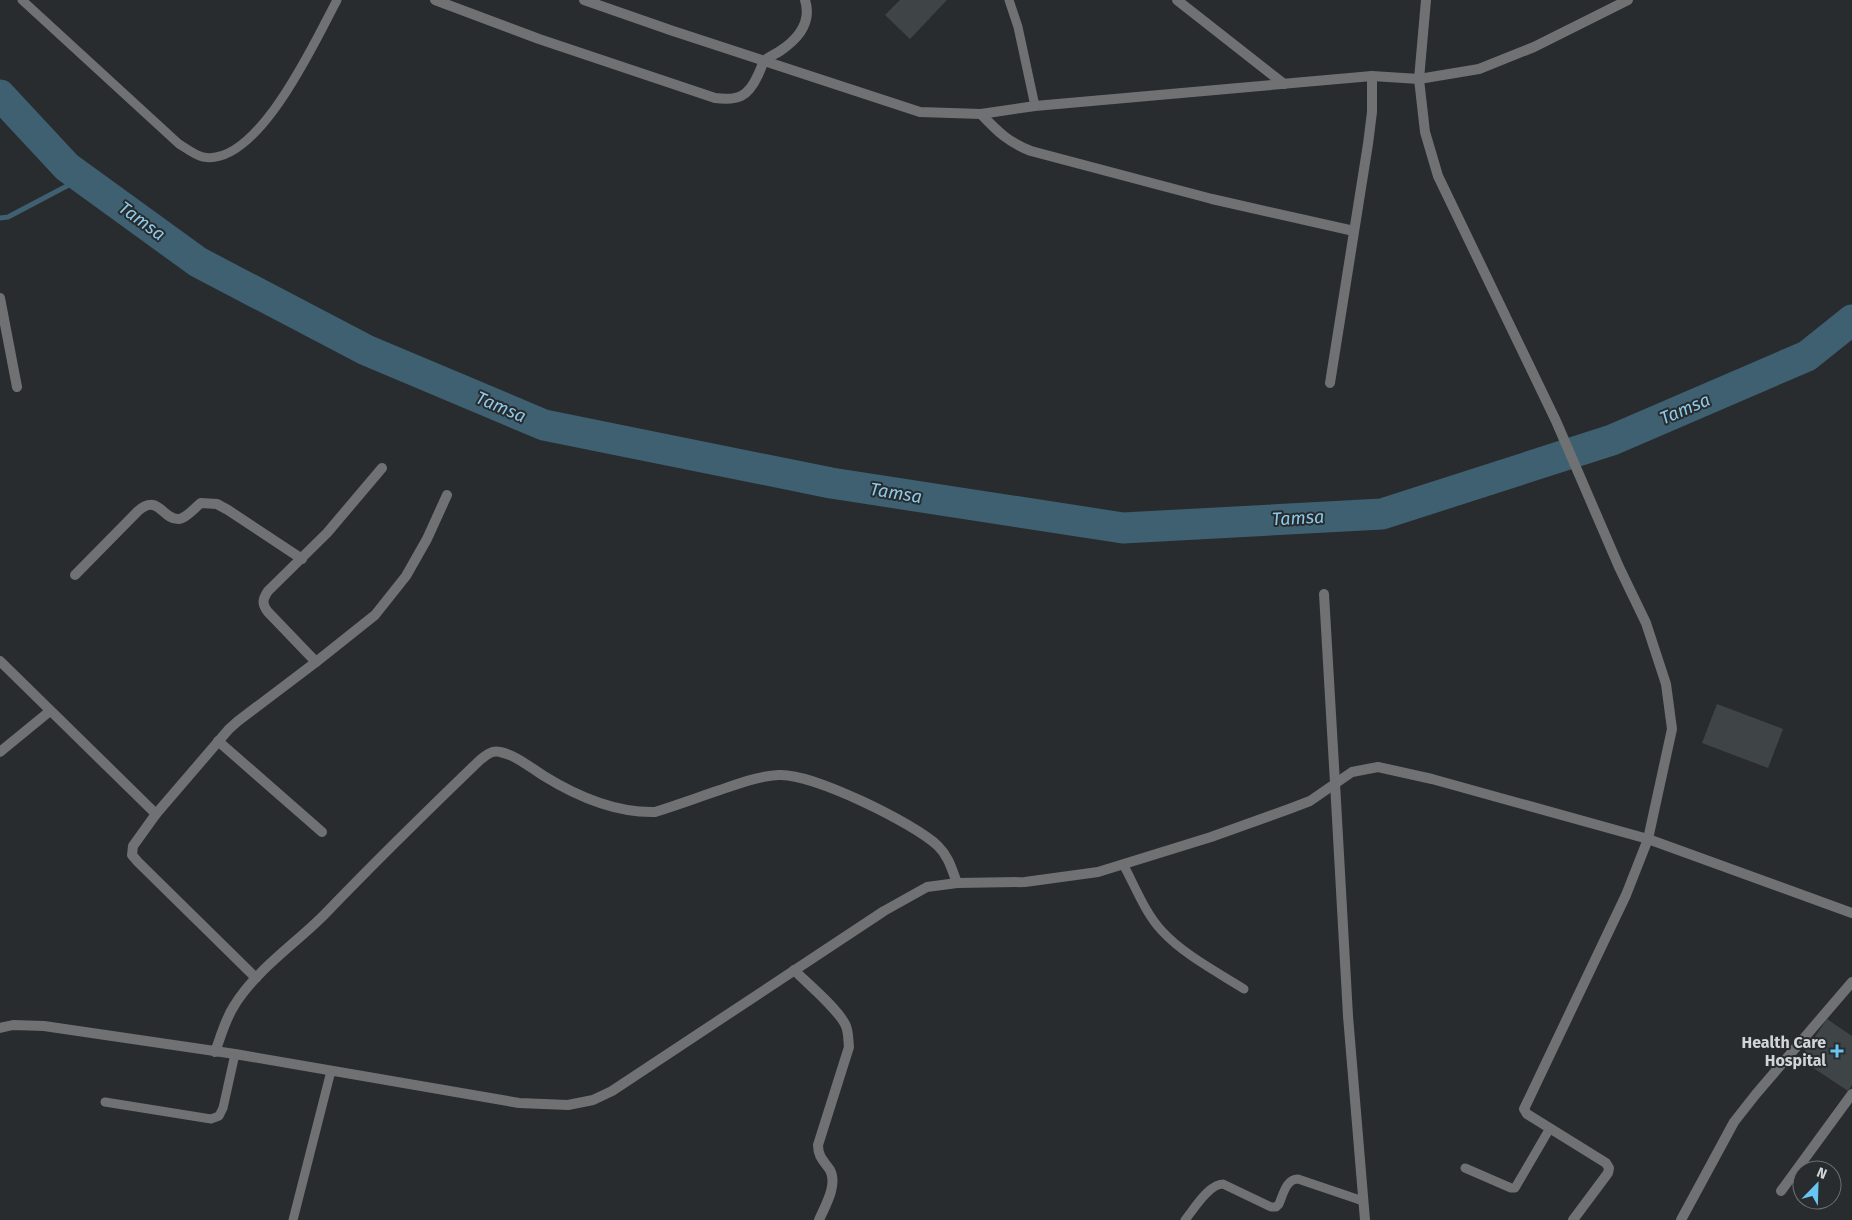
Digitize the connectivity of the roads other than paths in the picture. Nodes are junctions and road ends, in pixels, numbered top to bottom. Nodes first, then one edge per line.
1 (22, 0) edge
2 (336, 0) edge
3 (435, 0) edge
4 (584, 0) edge
5 (805, 0) edge
6 (1008, 0) edge
7 (1177, 0) edge
8 (1426, 0) edge
9 (1628, 0) edge
10 (765, 60) junction
11 (1372, 76) junction
12 (1419, 80) junction
13 (1284, 84) junction
14 (1035, 106) junction
15 (981, 114) junction
16 (1354, 231) junction
17 (0, 298) edge
18 (1330, 383) dead end
19 (17, 387) dead end
20 (382, 468) dead end
21 (447, 495) dead end
22 (302, 559) junction
23 (75, 574) dead end
24 (1324, 594) dead end
25 (0, 661) edge
26 (316, 662) junction
27 (50, 711) junction
28 (218, 741) junction
29 (0, 752) edge
30 (1335, 783) junction
31 (156, 814) junction
32 (322, 832) dead end
33 (1648, 838) junction
34 (1123, 864) junction
35 (957, 883) junction
36 (1852, 913) edge
37 (794, 970) junction
38 (256, 978) junction
39 (1852, 982) edge
40 (1244, 989) dead end
41 (0, 1028) edge
42 (215, 1052) junction
43 (235, 1054) junction
44 (331, 1071) junction
45 (1852, 1094) edge
46 (105, 1102) dead end
47 (1550, 1128) junction
48 (1465, 1168) dead end
49 (1781, 1192) dead end
50 (1363, 1201) junction
51 (293, 1220) edge
52 (819, 1220) edge
53 (1185, 1220) edge
54 (1365, 1220) edge
55 (1573, 1220) edge
56 (1681, 1220) edge

1 - 2 lane
3 - 10 street
4 - 10 street
5 - 10 street
6 - 14 lane
7 - 13 street
8 - 12 street
9 - 12 street
10 - 15 street
11 - 12 street
11 - 13 street
11 - 16 street
12 - 33 street
13 - 14 street
14 - 15 street
15 - 16 street
16 - 18 street
17 - 19 street
20 - 22 street
21 - 26 street
22 - 23 street
22 - 26 street
24 - 30 street
25 - 27 street
26 - 28 street
27 - 29 street
27 - 31 street
28 - 31 street
28 - 32 street
30 - 33 street
30 - 34 street
30 - 50 street
31 - 38 street
33 - 36 street
33 - 47 street
34 - 35 street
34 - 40 lane
35 - 37 street
35 - 38 street
37 - 44 street
37 - 52 street
38 - 42 street
39 - 56 street
41 - 42 street
42 - 43 street
43 - 44 street
43 - 46 lane
44 - 51 lane
45 - 49 street
47 - 48 lane
47 - 55 street
50 - 53 lane
50 - 54 street

